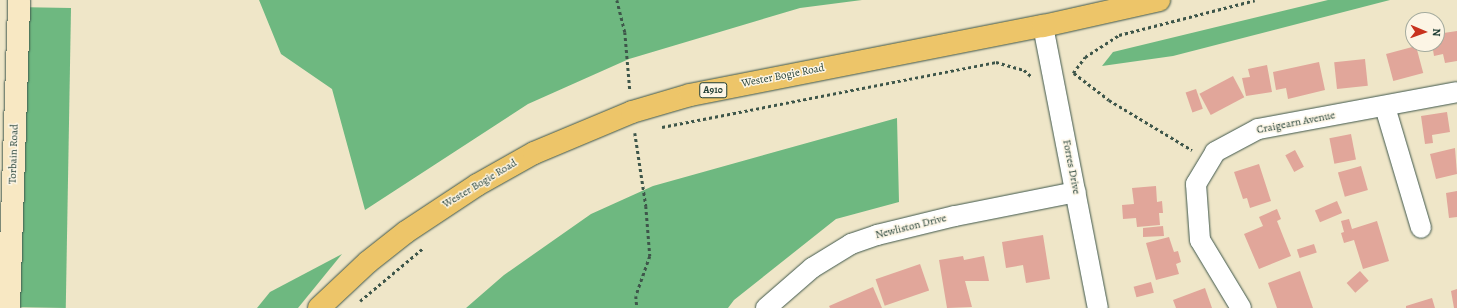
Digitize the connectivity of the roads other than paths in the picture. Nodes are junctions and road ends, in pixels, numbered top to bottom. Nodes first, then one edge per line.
1 (19, 0) edge
2 (1159, 0) edge
3 (1043, 26) junction
4 (1457, 92) edge
5 (1385, 107) junction
6 (1076, 192) junction
7 (1421, 228) dead end
8 (9, 308) edge
9 (319, 308) edge
10 (766, 308) edge
11 (1098, 308) edge
12 (1241, 308) edge

1 - 8 street, Torbain Road
2 - 3 main road, Wester Bogie Road / A910
3 - 6 street, Forres Drive
3 - 9 main road, Wester Bogie Road / A910
4 - 5 street, Craigearn Avenue
5 - 7 street
5 - 12 street, Craigearn Avenue
6 - 10 street, Newliston Drive
6 - 11 street, Forres Drive

